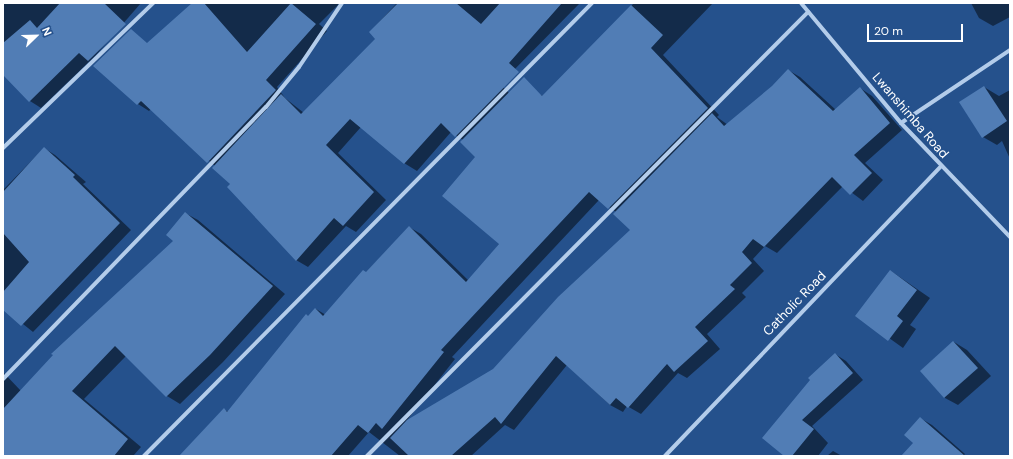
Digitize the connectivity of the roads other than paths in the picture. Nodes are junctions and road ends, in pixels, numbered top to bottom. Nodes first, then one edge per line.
1 (153, 3) edge
2 (342, 3) edge
3 (592, 3) edge
4 (801, 3) edge
5 (808, 12) junction
6 (1010, 50) edge
7 (901, 123) junction
8 (3, 148) edge
9 (940, 167) junction
10 (1010, 237) edge
11 (3, 379) edge
12 (144, 456) edge
13 (367, 456) edge
14 (665, 456) edge

1 - 8 street
2 - 11 street
3 - 12 street
4 - 5 street, Lwanshimba Road
5 - 7 street, Lwanshimba Road
5 - 13 street
6 - 7 street
7 - 9 street, Lwanshimba Road
9 - 10 street, Lwanshimba Road
9 - 14 street, Catholic Road

